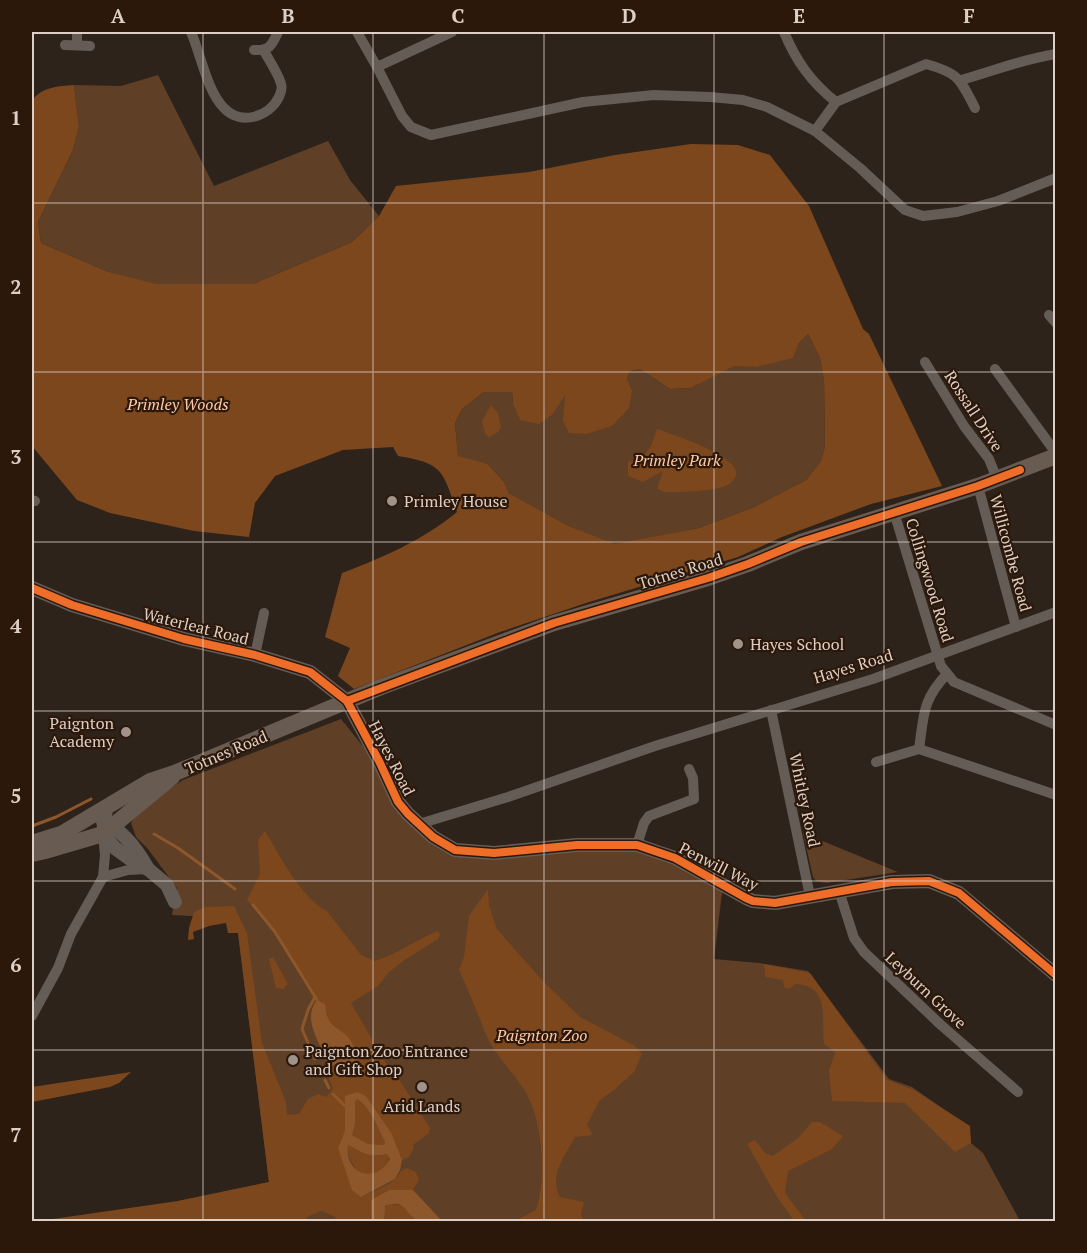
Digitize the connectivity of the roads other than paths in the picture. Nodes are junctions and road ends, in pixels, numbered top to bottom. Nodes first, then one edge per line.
1 (77, 32) edge
2 (191, 32) edge
3 (278, 32) edge
4 (357, 32) edge
5 (452, 32) edge
6 (784, 32) edge
7 (65, 45) dead end
8 (77, 45) junction
9 (90, 46) dead end
10 (1056, 54) edge
11 (377, 67) junction
12 (961, 80) junction
13 (837, 102) junction
14 (975, 108) dead end
15 (815, 131) junction
16 (1056, 178) edge
17 (924, 362) dead end
18 (994, 369) dead end
19 (1056, 455) edge
20 (997, 479) junction
21 (978, 486) junction
22 (894, 512) junction
23 (32, 588) edge
24 (1056, 612) edge
25 (264, 613) dead end
26 (1016, 627) junction
27 (255, 655) junction
28 (937, 656) junction
29 (947, 674) junction
30 (347, 701) junction
31 (771, 710) junction
32 (1056, 725) edge
33 (919, 749) junction
34 (876, 762) dead end
35 (689, 769) dead end
36 (1056, 795) edge
37 (106, 822) junction
38 (419, 824) junction
39 (32, 843) edge
40 (637, 845) junction
41 (32, 854) edge
42 (148, 869) junction
43 (103, 877) junction
44 (839, 891) junction
45 (810, 897) junction
46 (175, 902) dead end
47 (1056, 975) edge
48 (32, 1016) edge
49 (1018, 1092) dead end

1 - 8 street
2 - 3 street
4 - 11 street
5 - 11 street
6 - 13 street
7 - 8 street
8 - 9 street
10 - 12 street
11 - 15 street
12 - 13 street
12 - 14 street
13 - 15 street
15 - 16 street
17 - 20 street, Rossall Drive
18 - 19 street
19 - 20 main road, Totnes Road
20 - 21 main road, Totnes Road
21 - 22 main road, Totnes Road
21 - 26 street, Willicombe Road
22 - 28 street, Collingwood Road
22 - 30 main road, Totnes Road
23 - 27 street, Waterleat Road
24 - 26 street, Hayes Road
25 - 27 street
26 - 28 street, Hayes Road
27 - 30 street, Waterleat Road
28 - 29 street, Collingwood Road
28 - 31 street, Hayes Road
29 - 32 street
29 - 33 street
30 - 37 main road, Totnes Road
30 - 38 street, Hayes Road
31 - 38 street, Hayes Road
31 - 45 street, Whitley Road
33 - 34 street
33 - 36 street
35 - 40 street
37 - 39 main road, Totnes Road
37 - 41 main road, Totnes Road
37 - 42 street
37 - 43 street
38 - 40 street, Penwill Way
40 - 45 street, Penwill Way
42 - 43 street
42 - 46 street
43 - 48 street
44 - 45 street, Penwill Way
44 - 47 street, Penwill Way
44 - 49 street, Leyburn Grove

